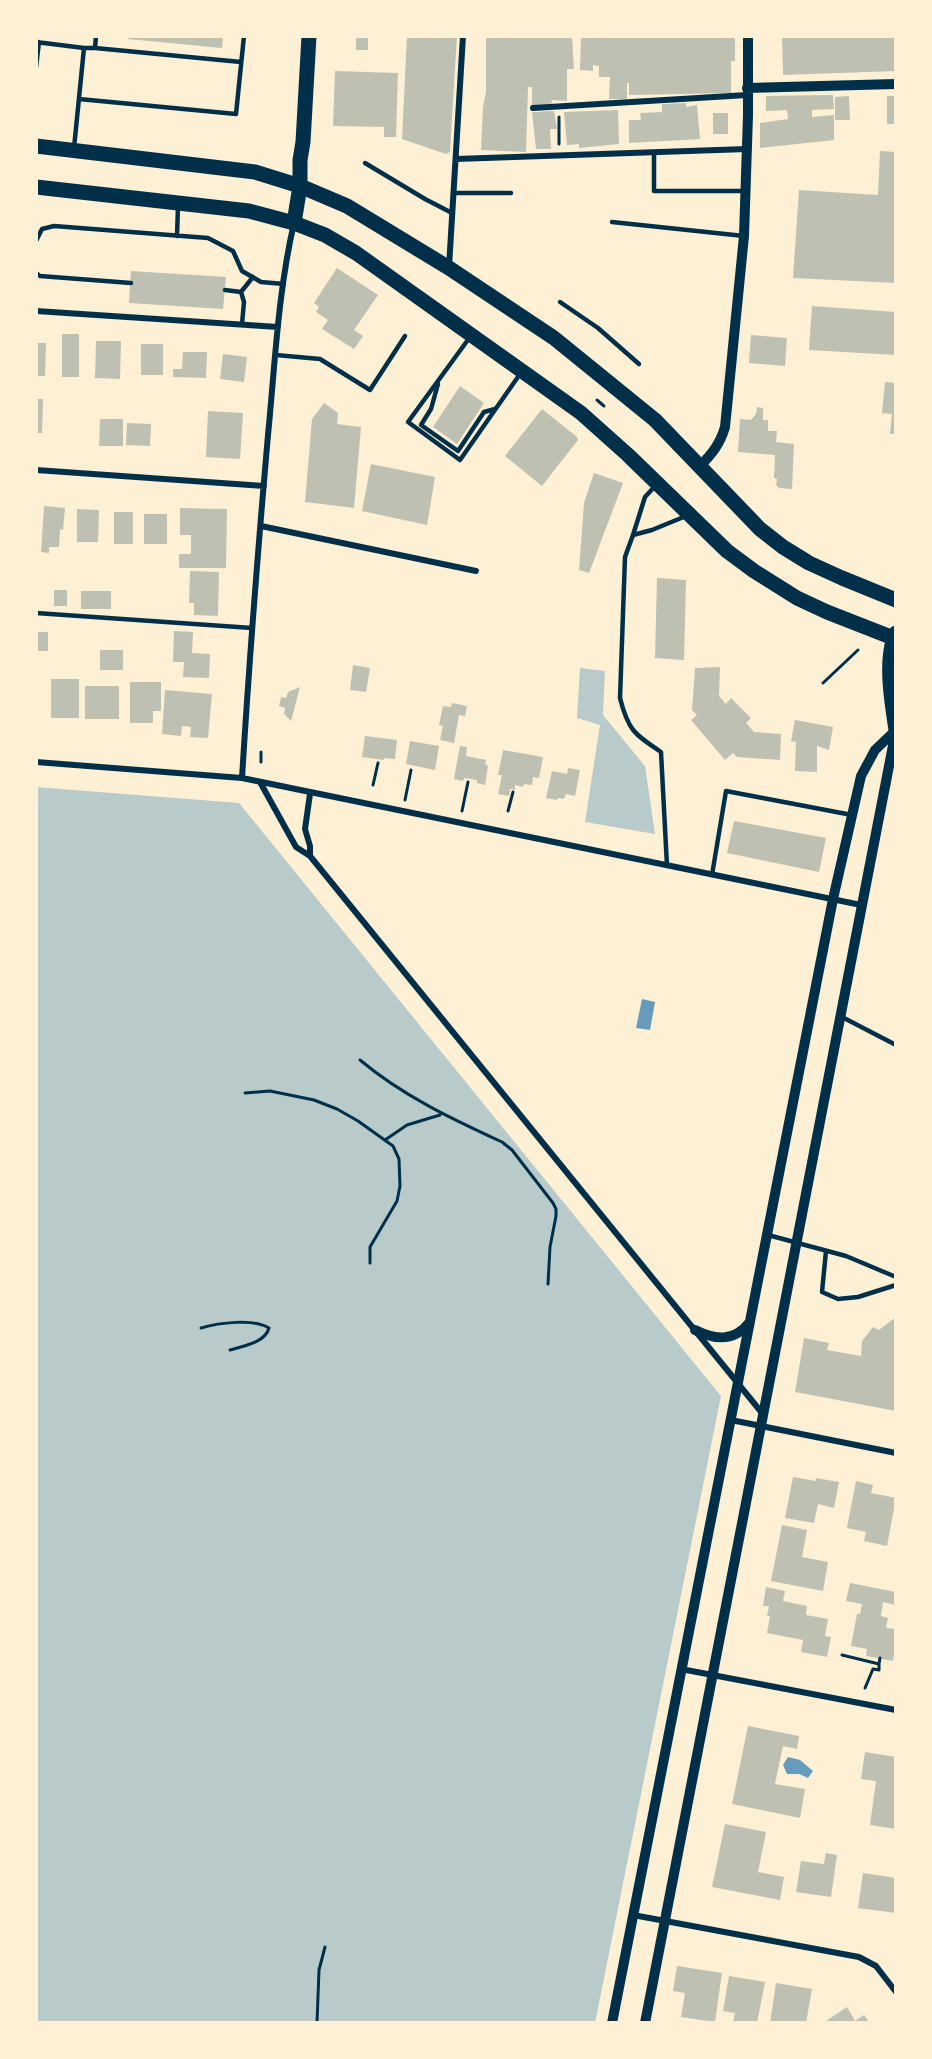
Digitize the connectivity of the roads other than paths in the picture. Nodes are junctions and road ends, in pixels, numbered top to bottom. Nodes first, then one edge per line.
1 (96, 36) edge
2 (244, 36) edge
3 (309, 36) edge
4 (463, 36) edge
5 (748, 36) edge
6 (38, 42) edge
7 (84, 48) junction
8 (95, 48) junction
9 (241, 62) junction
10 (36, 67) edge
11 (896, 84) edge
12 (747, 92) junction
13 (79, 99) junction
14 (533, 108) dead end
15 (36, 146) edge
16 (747, 149) junction
17 (74, 151) junction
18 (654, 153) junction
19 (456, 159) junction
20 (365, 163) dead end
21 (300, 186) junction
22 (36, 187) edge
23 (746, 191) junction
24 (454, 193) junction
25 (511, 193) dead end
26 (178, 203) junction
27 (452, 213) junction
28 (612, 222) dead end
29 (294, 223) junction
30 (177, 236) junction
31 (744, 236) junction
32 (36, 241) edge
33 (449, 268) junction
34 (36, 273) edge
35 (253, 277) junction
36 (130, 283) dead end
37 (284, 284) junction
38 (225, 290) dead end
39 (241, 292) junction
40 (560, 302) dead end
41 (36, 311) edge
42 (242, 324) junction
43 (278, 327) junction
44 (471, 334) junction
45 (405, 336) dead end
46 (276, 355) junction
47 (639, 364) dead end
48 (522, 370) junction
49 (440, 379) junction
50 (495, 409) junction
51 (700, 466) junction
52 (36, 470) edge
53 (658, 483) junction
54 (264, 486) junction
55 (690, 514) junction
56 (261, 526) junction
57 (633, 535) junction
58 (476, 571) dead end
59 (896, 600) edge
60 (36, 614) edge
61 (252, 628) junction
62 (895, 637) edge
63 (896, 730) edge
64 (36, 762) edge
65 (242, 778) junction
66 (260, 782) junction
67 (310, 794) junction
68 (852, 815) junction
69 (310, 855) junction
70 (667, 866) junction
71 (712, 875) junction
72 (833, 900) junction
73 (861, 906) junction
74 (840, 1016) junction
75 (896, 1045) edge
76 (767, 1234) junction
77 (796, 1242) junction
78 (826, 1251) junction
79 (896, 1277) edge
80 (896, 1284) edge
81 (750, 1323) junction
82 (695, 1330) junction
83 (738, 1383) junction
84 (763, 1413) junction
85 (730, 1420) junction
86 (760, 1426) junction
87 (896, 1453) edge
88 (681, 1669) junction
89 (712, 1675) junction
90 (896, 1710) edge
91 (633, 1915) junction
92 (665, 1921) junction
93 (896, 1992) edge
94 (612, 2023) edge
95 (645, 2023) edge

1 - 8 lane
2 - 9 lane
3 - 21 main road
4 - 19 street
5 - 12 street
6 - 7 lane
6 - 10 lane
7 - 8 lane
7 - 13 lane
8 - 9 lane
9 - 13 lane
11 - 12 street
12 - 14 street
12 - 16 street
13 - 17 lane
15 - 17 main road
16 - 18 street
16 - 23 street
17 - 21 main road
18 - 19 street
18 - 23 lane
19 - 24 street
20 - 27 lane
21 - 29 main road
21 - 33 main road
22 - 26 main road
23 - 31 street
24 - 25 lane
24 - 27 street
26 - 29 main road
26 - 30 lane
27 - 33 street
28 - 31 lane
29 - 37 street
29 - 44 main road
30 - 32 lane
30 - 35 lane
31 - 51 street
33 - 51 main road
34 - 36 lane
35 - 37 lane
35 - 39 lane
37 - 43 street
38 - 39 lane
39 - 42 lane
40 - 47 lane
41 - 42 street
42 - 43 street
43 - 46 street
44 - 48 main road
44 - 49 lane
45 - 46 lane
46 - 54 street
48 - 50 lane
48 - 53 main road
49 - 50 lane
49 - 50 lane
51 - 59 main road
52 - 54 street
53 - 55 main road
53 - 57 lane
54 - 56 street
55 - 57 lane
55 - 62 main road
56 - 58 street
56 - 61 street
57 - 70 lane
60 - 61 lane
61 - 65 street
62 - 63 main road
63 - 68 street
63 - 73 street
64 - 65 street
65 - 66 street
66 - 67 street
66 - 69 street
67 - 69 street
67 - 70 street
68 - 71 lane
68 - 72 street
69 - 82 street
70 - 71 street
71 - 72 street
72 - 73 street
72 - 76 street
73 - 74 street
74 - 75 lane
74 - 77 street
76 - 77 lane
76 - 81 street
77 - 78 lane
77 - 84 street
78 - 79 lane
78 - 80 lane
81 - 82 street
81 - 83 street
82 - 83 street
83 - 84 street
83 - 85 street
84 - 86 street
85 - 86 street
85 - 88 street
86 - 87 street
86 - 89 street
88 - 89 street
88 - 91 street
89 - 90 street
89 - 92 street
91 - 92 street
91 - 94 street
92 - 93 street
92 - 95 street

